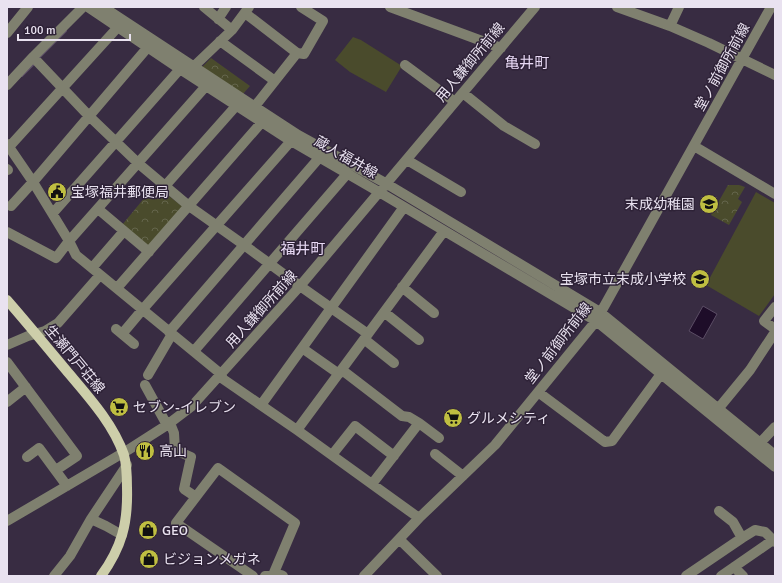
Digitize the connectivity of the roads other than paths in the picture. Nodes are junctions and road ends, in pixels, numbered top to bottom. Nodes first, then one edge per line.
1 (28, 7) edge
2 (103, 7) edge
3 (204, 7) edge
4 (226, 7) edge
5 (301, 7) edge
6 (390, 7) edge
7 (535, 7) edge
8 (617, 7) edge
9 (679, 7) edge
10 (771, 7) edge
11 (87, 8) edge
12 (247, 10) edge
13 (218, 18) junction
14 (670, 26) junction
15 (118, 27) junction
16 (232, 30) junction
17 (7, 33) edge
18 (220, 41) junction
19 (148, 47) junction
20 (501, 48) junction
21 (297, 53) junction
22 (32, 57) junction
23 (742, 59) junction
24 (405, 65) dead end
25 (187, 70) junction
26 (775, 75) edge
27 (275, 81) junction
28 (7, 85) edge
29 (206, 86) junction
30 (63, 88) junction
31 (463, 93) junction
32 (455, 102) junction
33 (236, 106) junction
34 (251, 110) junction
35 (89, 116) junction
36 (261, 123) junction
37 (290, 141) junction
38 (116, 142) junction
39 (535, 144) dead end
40 (8, 146) edge
41 (694, 146) junction
42 (319, 158) junction
43 (406, 160) junction
44 (139, 164) junction
45 (348, 174) junction
46 (33, 182) junction
47 (387, 184) junction
48 (165, 186) junction
49 (379, 192) junction
50 (461, 192) dead end
51 (775, 194) edge
52 (11, 206) dead end
53 (189, 206) junction
54 (404, 207) junction
55 (98, 209) junction
56 (52, 213) junction
57 (216, 226) junction
58 (124, 231) junction
59 (444, 231) junction
60 (7, 232) edge
61 (69, 241) junction
62 (244, 245) junction
63 (149, 252) junction
64 (269, 263) junction
65 (96, 272) junction
66 (300, 286) junction
67 (402, 287) junction
68 (117, 288) junction
69 (7, 300) edge
70 (775, 307) edge
71 (331, 308) junction
72 (143, 309) junction
73 (384, 312) junction
74 (434, 313) dead end
75 (598, 317) junction
76 (775, 329) edge
77 (775, 332) edge
78 (171, 333) junction
79 (36, 334) junction
80 (366, 336) junction
81 (419, 340) dead end
82 (134, 344) dead end
83 (7, 345) edge
84 (302, 348) junction
85 (194, 351) junction
86 (7, 362) edge
87 (394, 363) dead end
88 (341, 372) junction
89 (221, 374) junction
90 (661, 374) junction
91 (26, 387) junction
92 (538, 392) junction
93 (7, 402) edge
94 (261, 405) junction
95 (718, 409) junction
96 (726, 422) junction
97 (419, 423) junction
98 (168, 424) junction
99 (775, 427) edge
100 (298, 430) junction
101 (439, 438) dead end
102 (760, 443) junction
103 (123, 453) junction
104 (436, 454) dead end
105 (332, 455) junction
106 (775, 455) edge
107 (394, 456) junction
108 (27, 457) dead end
109 (127, 465) junction
110 (775, 467) edge
111 (56, 470) junction
112 (463, 476) junction
113 (372, 484) junction
114 (67, 486) junction
115 (196, 497) junction
116 (719, 511) dead end
117 (419, 518) junction
118 (92, 519) junction
119 (7, 520) edge
120 (122, 535) junction
121 (742, 538) junction
122 (399, 540) junction
123 (774, 541) edge
124 (734, 567) junction
125 (54, 576) edge
126 (101, 576) edge
127 (253, 576) edge
128 (274, 576) edge
129 (364, 576) edge
130 (438, 576) edge
131 (686, 576) edge
132 (721, 576) edge
133 (743, 576) edge

1 - 17 street
2 - 25 street
3 - 13 street
4 - 13 street
5 - 21 street
6 - 20 street
7 - 20 street, 用人鎌御所前線
8 - 14 street
9 - 14 street
10 - 23 street, 堂ノ前御所前線
11 - 15 street, 蔵人福井線
11 - 22 street
12 - 16 street
12 - 21 street
13 - 16 street
14 - 23 street
15 - 19 street, 蔵人福井線
15 - 30 street
16 - 18 street
18 - 25 street
18 - 27 street
19 - 25 street, 蔵人福井線
19 - 35 street
20 - 31 street, 用人鎌御所前線
21 - 27 street
22 - 28 street
22 - 30 street
23 - 26 street
23 - 41 street, 堂ノ前御所前線
24 - 32 street
25 - 29 street, 蔵人福井線
25 - 34 street
25 - 38 street
27 - 34 street
29 - 33 street, 蔵人福井線
29 - 44 street
30 - 35 street
30 - 40 street
31 - 32 street, 用人鎌御所前線
31 - 39 street
32 - 43 street, 用人鎌御所前線
33 - 34 street, 蔵人福井線
33 - 48 street
34 - 36 street, 蔵人福井線
34 - 47 street
35 - 38 street
35 - 46 street
36 - 37 street, 蔵人福井線
36 - 53 street
37 - 42 street, 蔵人福井線
37 - 57 street
38 - 44 street
38 - 56 street
40 - 46 street
41 - 51 street
41 - 75 street, 堂ノ前御所前線
42 - 45 street, 蔵人福井線
42 - 62 street
43 - 47 street, 用人鎌御所前線
43 - 50 street
44 - 48 street
44 - 55 street
45 - 49 street, 蔵人福井線
45 - 64 street
46 - 52 street
46 - 56 street
47 - 49 street, 用人鎌御所前線
47 - 75 street
48 - 53 street
49 - 54 street, 蔵人福井線
49 - 66 street, 用人鎌御所前線
53 - 57 street
53 - 63 street
54 - 59 street, 蔵人福井線
54 - 71 street
55 - 58 street
55 - 61 street
56 - 61 street
57 - 62 street
57 - 72 street
58 - 63 street
58 - 65 street
59 - 67 street
59 - 75 street, 蔵人福井線
60 - 61 street
61 - 65 street
62 - 64 street
62 - 78 street
63 - 68 street
64 - 66 street
64 - 85 street
65 - 68 street
65 - 79 street
66 - 71 street
66 - 89 street, 用人鎌御所前線
67 - 73 street
67 - 74 street
68 - 72 street
69 - 79 main road, 生瀬門戸荘線
70 - 76 street
71 - 80 street
71 - 84 street
72 - 78 street
72 - 82 street
73 - 80 street
73 - 81 street
75 - 90 street
75 - 92 street, 堂ノ前御所前線
75 - 95 street
77 - 95 street
78 - 85 street
78 - 98 street
79 - 83 street
79 - 103 main road, 生瀬門戸荘線
80 - 87 street
80 - 88 street
84 - 88 street
84 - 94 street
85 - 89 street
86 - 91 street
88 - 97 street
88 - 100 street
89 - 94 street
89 - 98 street, 用人鎌御所前線
90 - 92 street
90 - 96 street
91 - 93 street
91 - 111 street
92 - 112 street, 堂ノ前御所前線
94 - 100 street
95 - 96 street
96 - 102 street
96 - 110 street
97 - 101 street
97 - 107 street
98 - 103 street, 用人鎌御所前線
98 - 115 street
99 - 102 street
100 - 105 street
102 - 106 street
103 - 109 main road, 生瀬門戸荘線
103 - 114 street, 用人鎌御所前線
104 - 112 street
105 - 107 street
105 - 113 street
107 - 113 street
108 - 111 street
109 - 118 street
109 - 120 main road, 生瀬門戸荘線
111 - 114 street
112 - 117 street, 堂ノ前御所前線
113 - 117 street
114 - 119 street, 用人鎌御所前線
115 - 127 street
115 - 128 street
116 - 121 street
117 - 122 street, 堂ノ前御所前線
118 - 120 street
118 - 125 street
120 - 126 main road, 生瀬門戸荘線
121 - 123 street
121 - 131 street
122 - 129 street, 堂ノ前御所前線
122 - 130 street
123 - 124 street
124 - 132 street
124 - 133 street

